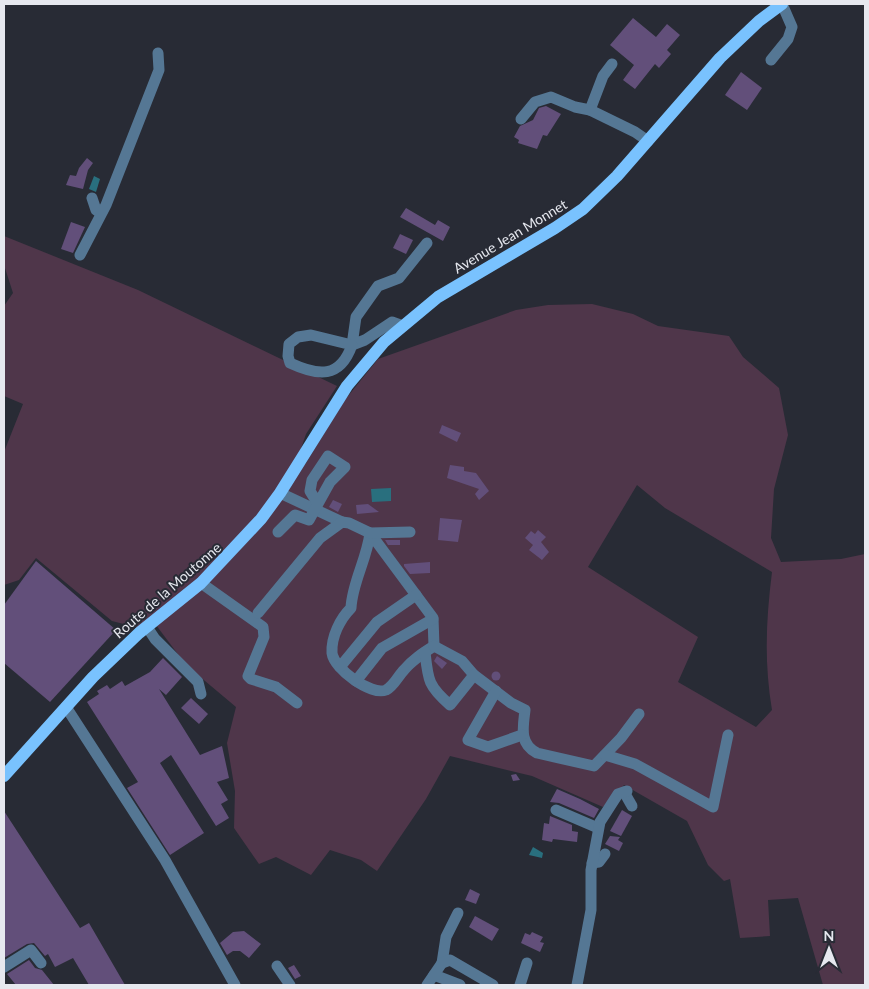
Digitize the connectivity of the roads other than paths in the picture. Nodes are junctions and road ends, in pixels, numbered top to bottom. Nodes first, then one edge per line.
1 (768, 4) edge
2 (776, 4) edge
3 (782, 4) edge
4 (759, 21) junction
5 (158, 53) dead end
6 (720, 58) junction
7 (771, 60) dead end
8 (612, 64) dead end
9 (590, 110) junction
10 (521, 118) dead end
11 (648, 141) junction
12 (92, 198) dead end
13 (101, 213) junction
14 (427, 243) dead end
15 (80, 255) dead end
16 (402, 326) junction
17 (352, 345) junction
18 (347, 386) joint
19 (280, 493) junction
20 (316, 507) junction
21 (342, 522) junction
22 (278, 532) dead end
23 (410, 532) dead end
24 (370, 533) junction
25 (201, 583) junction
26 (416, 595) junction
27 (258, 612) dead end
28 (432, 619) junction
29 (146, 627) junction
30 (430, 649) junction
31 (340, 667) junction
32 (474, 675) junction
33 (356, 681) junction
34 (496, 691) junction
35 (201, 694) dead end
36 (297, 703) dead end
37 (66, 707) junction
38 (639, 714) dead end
39 (522, 735) junction
40 (728, 735) dead end
41 (604, 755) junction
42 (4, 776) edge
43 (632, 806) dead end
44 (556, 810) dead end
45 (598, 828) junction
46 (604, 854) dead end
47 (592, 863) junction
48 (581, 875) dead end
49 (591, 884) junction
50 (458, 913) dead end
51 (41, 963) dead end
52 (442, 963) junction
53 (527, 963) dead end
54 (277, 966) dead end
55 (4, 967) edge
56 (434, 974) junction
57 (235, 985) edge
58 (290, 985) edge
59 (427, 985) edge
60 (460, 985) edge
61 (493, 985) edge
62 (520, 985) edge
63 (577, 985) edge

1 - 6 main road, Avenue Jean Monnet
2 - 4 street
3 - 4 main road, Avenue Jean Monnet
3 - 7 street
4 - 6 main road, Avenue Jean Monnet
5 - 13 street
6 - 11 main road, Avenue Jean Monnet
8 - 9 street
9 - 10 street
9 - 11 street
11 - 16 main road, Avenue Jean Monnet
12 - 13 street
13 - 15 street
14 - 17 street
16 - 17 street
16 - 18 main road, Avenue Jean Monnet
17 - 17 street
18 - 19 main road, Route de la Moutonne
19 - 20 street
19 - 25 main road, Route de la Moutonne
20 - 21 street
20 - 22 street
21 - 24 street
21 - 27 street
23 - 24 street
24 - 26 street
24 - 31 street
25 - 29 main road, Route de la Moutonne
25 - 36 street
26 - 28 street
26 - 31 street
28 - 30 street
28 - 33 street
29 - 35 street
29 - 37 main road, Route de la Moutonne
30 - 32 street
30 - 32 street
30 - 33 street
31 - 33 street
32 - 34 street
34 - 39 street
34 - 39 street
37 - 42 main road, Route de la Moutonne
37 - 57 street
38 - 41 street
39 - 41 street
40 - 41 street
43 - 45 street
44 - 45 street
45 - 47 street
46 - 47 street
47 - 49 street
48 - 49 street
49 - 63 street
50 - 52 street
51 - 55 street
52 - 56 street
52 - 61 street
53 - 62 street
54 - 58 street
56 - 59 street
56 - 60 street

